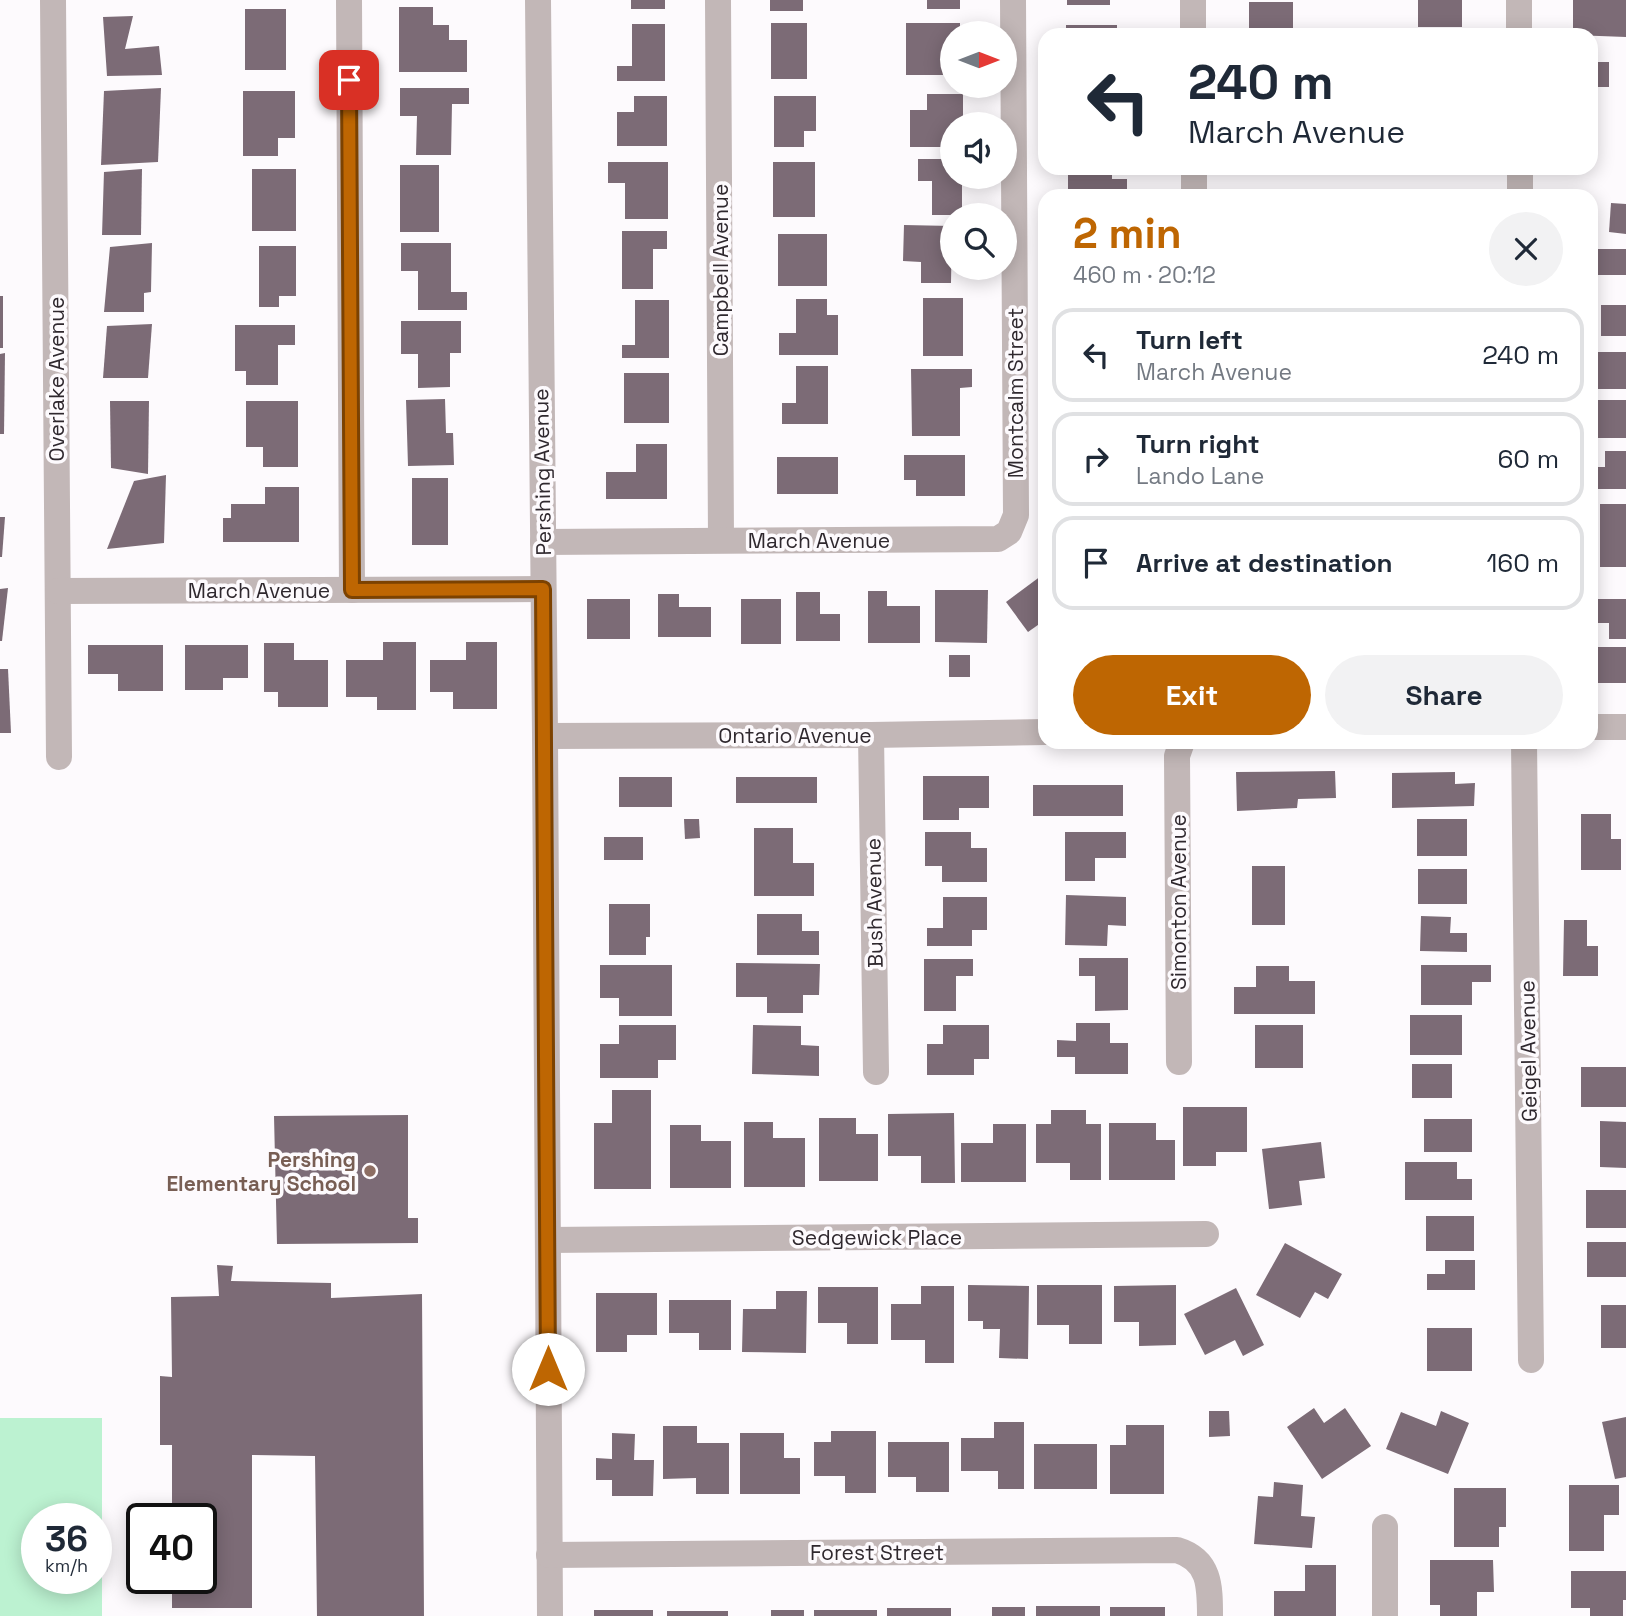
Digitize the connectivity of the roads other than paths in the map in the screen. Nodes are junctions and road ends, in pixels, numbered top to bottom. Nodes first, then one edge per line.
1 (53, 0) edge
2 (349, 0) edge
3 (538, 0) edge
4 (718, 0) edge
5 (1013, 0) edge
6 (1193, 0) edge
7 (1519, 0) edge
8 (1193, 28) edge
9 (1519, 28) edge
10 (1009, 532) joint
11 (721, 540) junction
12 (543, 542) junction
13 (543, 589) junction
14 (352, 590) junction
15 (58, 591) junction
16 (1598, 727) edge
17 (1626, 727) edge
18 (1038, 732) edge
19 (872, 735) junction
20 (545, 736) junction
21 (1180, 749) edge
22 (1524, 749) edge
23 (59, 757) dead end
24 (1179, 1062) dead end
25 (876, 1072) dead end
26 (1206, 1234) dead end
27 (548, 1240) junction
28 (1531, 1360) dead end
29 (1385, 1527) dead end
30 (550, 1555) junction
31 (550, 1616) edge
32 (1210, 1616) edge
33 (1385, 1616) edge

1 - 15 street, Overlake Avenue
2 - 14 street
3 - 12 street, Pershing Avenue
4 - 11 street, Campbell Avenue
5 - 10 street, Montcalm Street
6 - 8 street
7 - 9 street
10 - 11 street, March Avenue
11 - 12 street, March Avenue
12 - 13 street, Pershing Avenue
13 - 14 street, March Avenue
13 - 20 street, Pershing Avenue
14 - 15 street, March Avenue
15 - 23 street, Overlake Avenue
16 - 17 street
18 - 19 street, Ontario Avenue
19 - 20 street, Ontario Avenue
19 - 25 street, Bush Avenue
20 - 27 street, Pershing Avenue
21 - 24 street, Simonton Avenue
22 - 28 street, Geigel Avenue
26 - 27 street, Sedgewick Place
27 - 30 street, Pershing Avenue
29 - 33 street
30 - 31 street, Pershing Avenue
30 - 32 street, Forest Street

